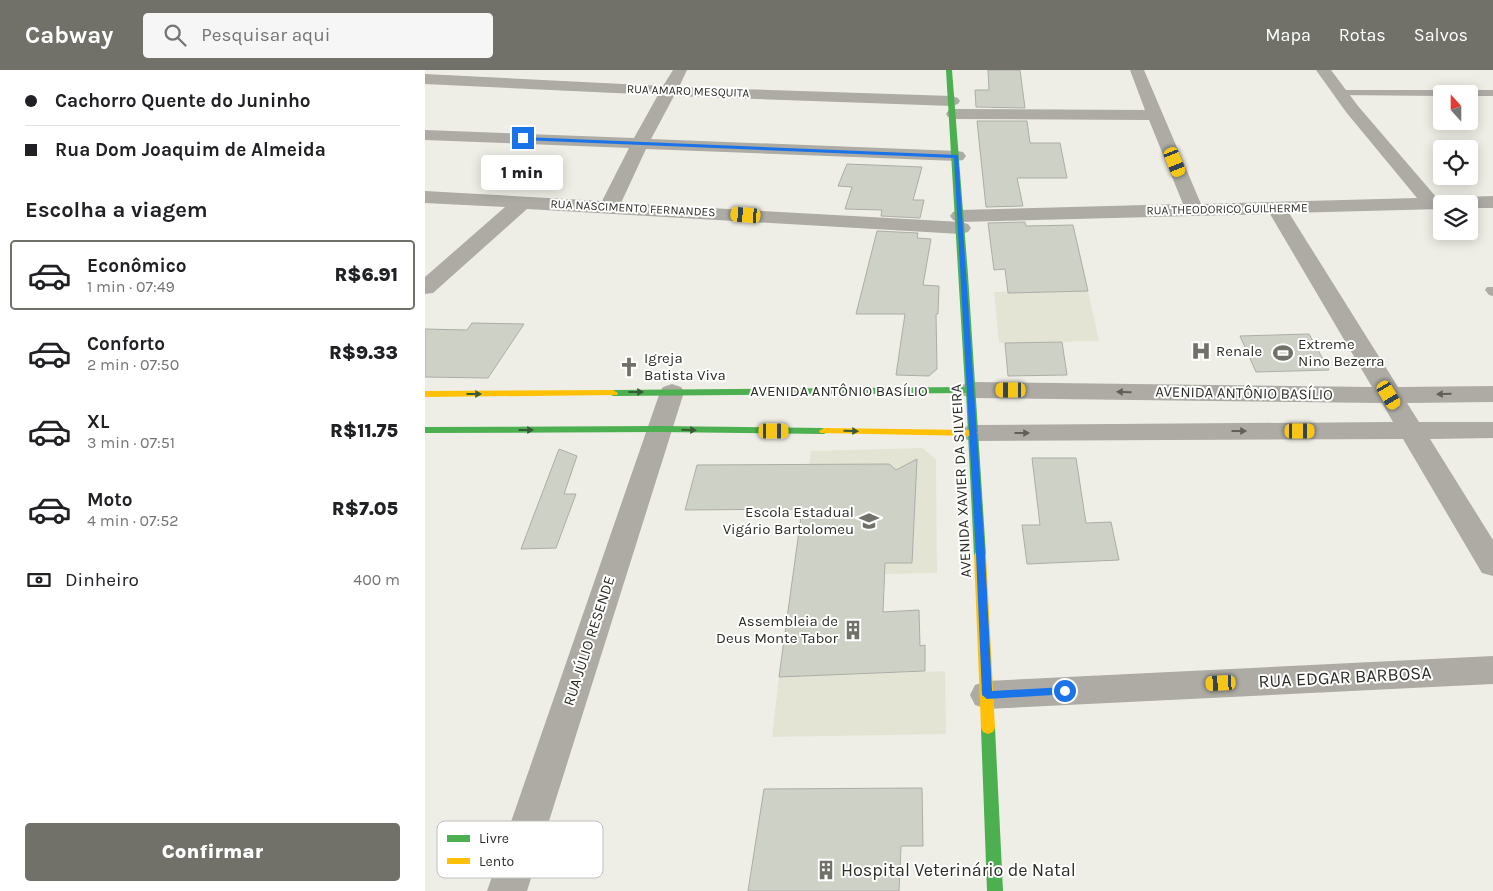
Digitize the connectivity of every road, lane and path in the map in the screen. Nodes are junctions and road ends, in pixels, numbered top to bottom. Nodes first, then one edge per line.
1 (680, 70) edge
2 (949, 70) edge
3 (1137, 70) edge
4 (1323, 70) edge
5 (425, 79) edge
6 (669, 91) junction
7 (1340, 93) junction
8 (1493, 93) edge
9 (953, 108) junction
10 (1156, 115) junction
11 (425, 135) edge
12 (640, 143) junction
13 (957, 156) junction
14 (425, 197) edge
15 (523, 202) junction
16 (1493, 202) edge
17 (1431, 204) junction
18 (609, 207) junction
19 (1276, 208) junction
20 (1194, 209) junction
21 (961, 222) junction
22 (425, 267) edge
23 (446, 269) junction
24 (425, 288) edge
25 (971, 390) junction
26 (672, 392) junction
27 (425, 394) edge
28 (1493, 394) edge
29 (1389, 395) junction
30 (659, 429) junction
31 (425, 430) edge
32 (1410, 430) junction
33 (1493, 430) edge
34 (973, 434) junction
35 (1493, 565) edge
36 (1493, 670) edge
37 (987, 695) junction
38 (530, 821) edge
39 (511, 878) edge
40 (507, 891) edge
41 (995, 891) edge

1 - 6 street
2 - 9 main road, AVENIDA XAVIER DA SILVEIRA
3 - 10 street
4 - 7 street
5 - 6 street, RUA AMARO MESQUITA
6 - 9 street, RUA AMARO MESQUITA
6 - 12 street
7 - 8 lane
7 - 17 street
9 - 10 street, RUA AMARO MESQUITA
9 - 13 main road, AVENIDA XAVIER DA SILVEIRA
10 - 20 street
11 - 12 street
12 - 13 street
12 - 18 street
13 - 21 main road, AVENIDA XAVIER DA SILVEIRA
14 - 15 street, RUA NASCIMENTO FERNANDES
15 - 18 street, RUA NASCIMENTO FERNANDES
15 - 23 street
16 - 17 street, RUA THEODORICO GUILHERME
17 - 19 street, RUA THEODORICO GUILHERME
18 - 21 street, RUA NASCIMENTO FERNANDES
19 - 20 street, RUA THEODORICO GUILHERME
19 - 29 street
20 - 21 street, RUA THEODORICO GUILHERME
21 - 25 main road, AVENIDA XAVIER DA SILVEIRA
22 - 23 street
23 - 24 street
25 - 26 main road, AVENIDA ANTÔNIO BASÍLIO
29 -> 25 street, AVENIDA ANTÔNIO BASÍLIO
25 - 34 main road, AVENIDA XAVIER DA SILVEIRA
27 -> 26 main road, AVENIDA ANTÔNIO BASÍLIO
26 - 30 street, RUA JÚLIO RESENDE
28 -> 29 street, AVENIDA ANTÔNIO BASÍLIO
29 - 32 street
31 -> 30 main road
30 -> 34 main road
30 - 38 street, RUA JÚLIO RESENDE
32 - 33 street
34 -> 32 street
32 - 35 street
34 - 37 main road, AVENIDA XAVIER DA SILVEIRA
36 - 37 street, RUA EDGAR BARBOSA
37 - 41 main road, AVENIDA XAVIER DA SILVEIRA
39 - 40 street, RUA JÚLIO RESENDE

